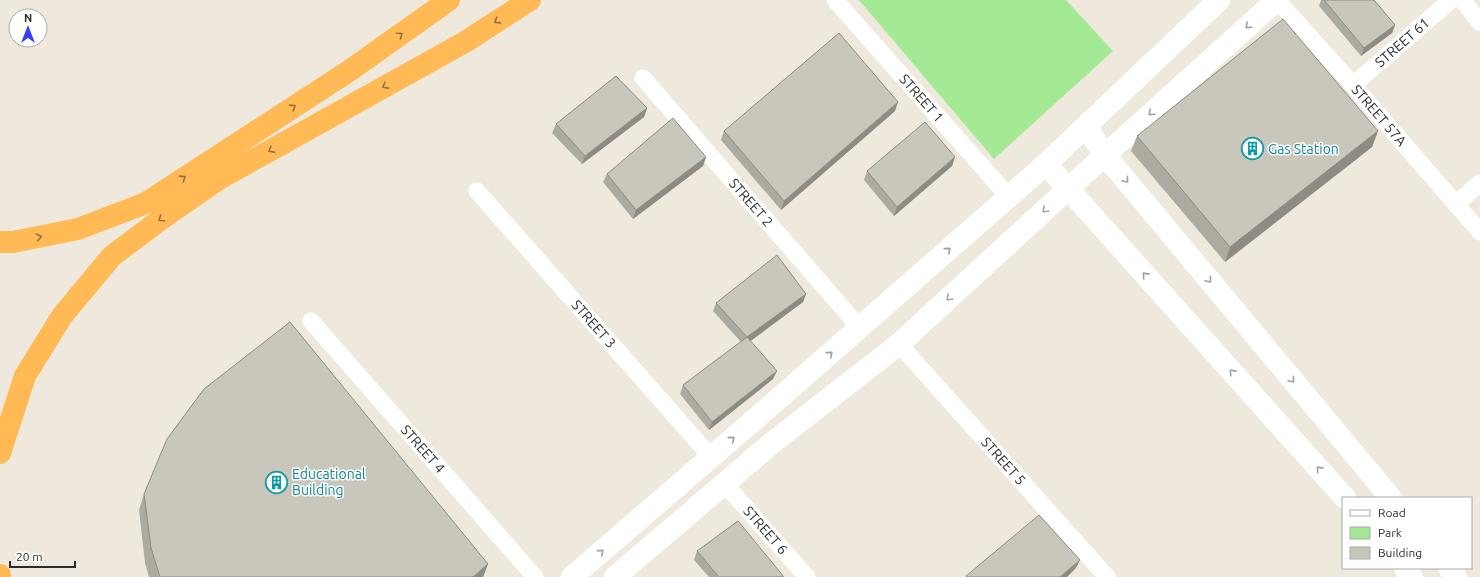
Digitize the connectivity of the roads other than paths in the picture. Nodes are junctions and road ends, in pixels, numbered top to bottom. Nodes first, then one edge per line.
1 (449, 0) edge
2 (530, 0) edge
3 (835, 0) edge
4 (1219, 0) edge
5 (1277, 0) edge
6 (1451, 0) edge
7 (1462, 0) edge
8 (1480, 22) edge
9 (643, 78) dead end
10 (1353, 85) junction
11 (1086, 127) junction
12 (1105, 155) junction
13 (1046, 164) junction
14 (1480, 183) edge
15 (1069, 189) junction
16 (477, 191) dead end
17 (1009, 197) junction
18 (1456, 204) junction
19 (1480, 232) edge
20 (0, 242) edge
21 (311, 321) dead end
22 (860, 328) junction
23 (900, 344) junction
24 (753, 421) junction
25 (772, 443) junction
26 (0, 453) edge
27 (711, 457) junction
28 (724, 483) junction
29 (1385, 496) edge
30 (1344, 497) edge
31 (1405, 569) edge
32 (1450, 569) edge
33 (535, 577) edge
34 (572, 577) edge
35 (615, 577) edge
36 (807, 577) edge
37 (1107, 577) edge
38 (1412, 577) edge
39 (1456, 577) edge

20 -> 1 highway
2 -> 26 highway
3 - 17 street, STREET 1
4 - 11 street
5 - 10 street, STREET 57A
5 -> 12 street
6 - 10 street, STREET 61
7 - 8 street
9 - 22 street, STREET 2
10 - 18 street, STREET 57A
11 - 12 street
11 - 13 street
12 - 15 street
12 -> 29 street
13 - 15 street
13 - 17 street
14 - 18 street
15 -> 23 street
30 -> 15 street
16 - 27 street, STREET 3
22 -> 17 street
18 - 19 street, STREET 57A
21 - 33 street, STREET 4
24 -> 22 street
23 - 25 street
23 - 37 street, STREET 5
24 - 25 street
27 -> 24 street
25 - 28 street
34 -> 27 street
28 - 35 street
28 - 36 street, STREET 6
31 - 38 street
32 - 39 street

